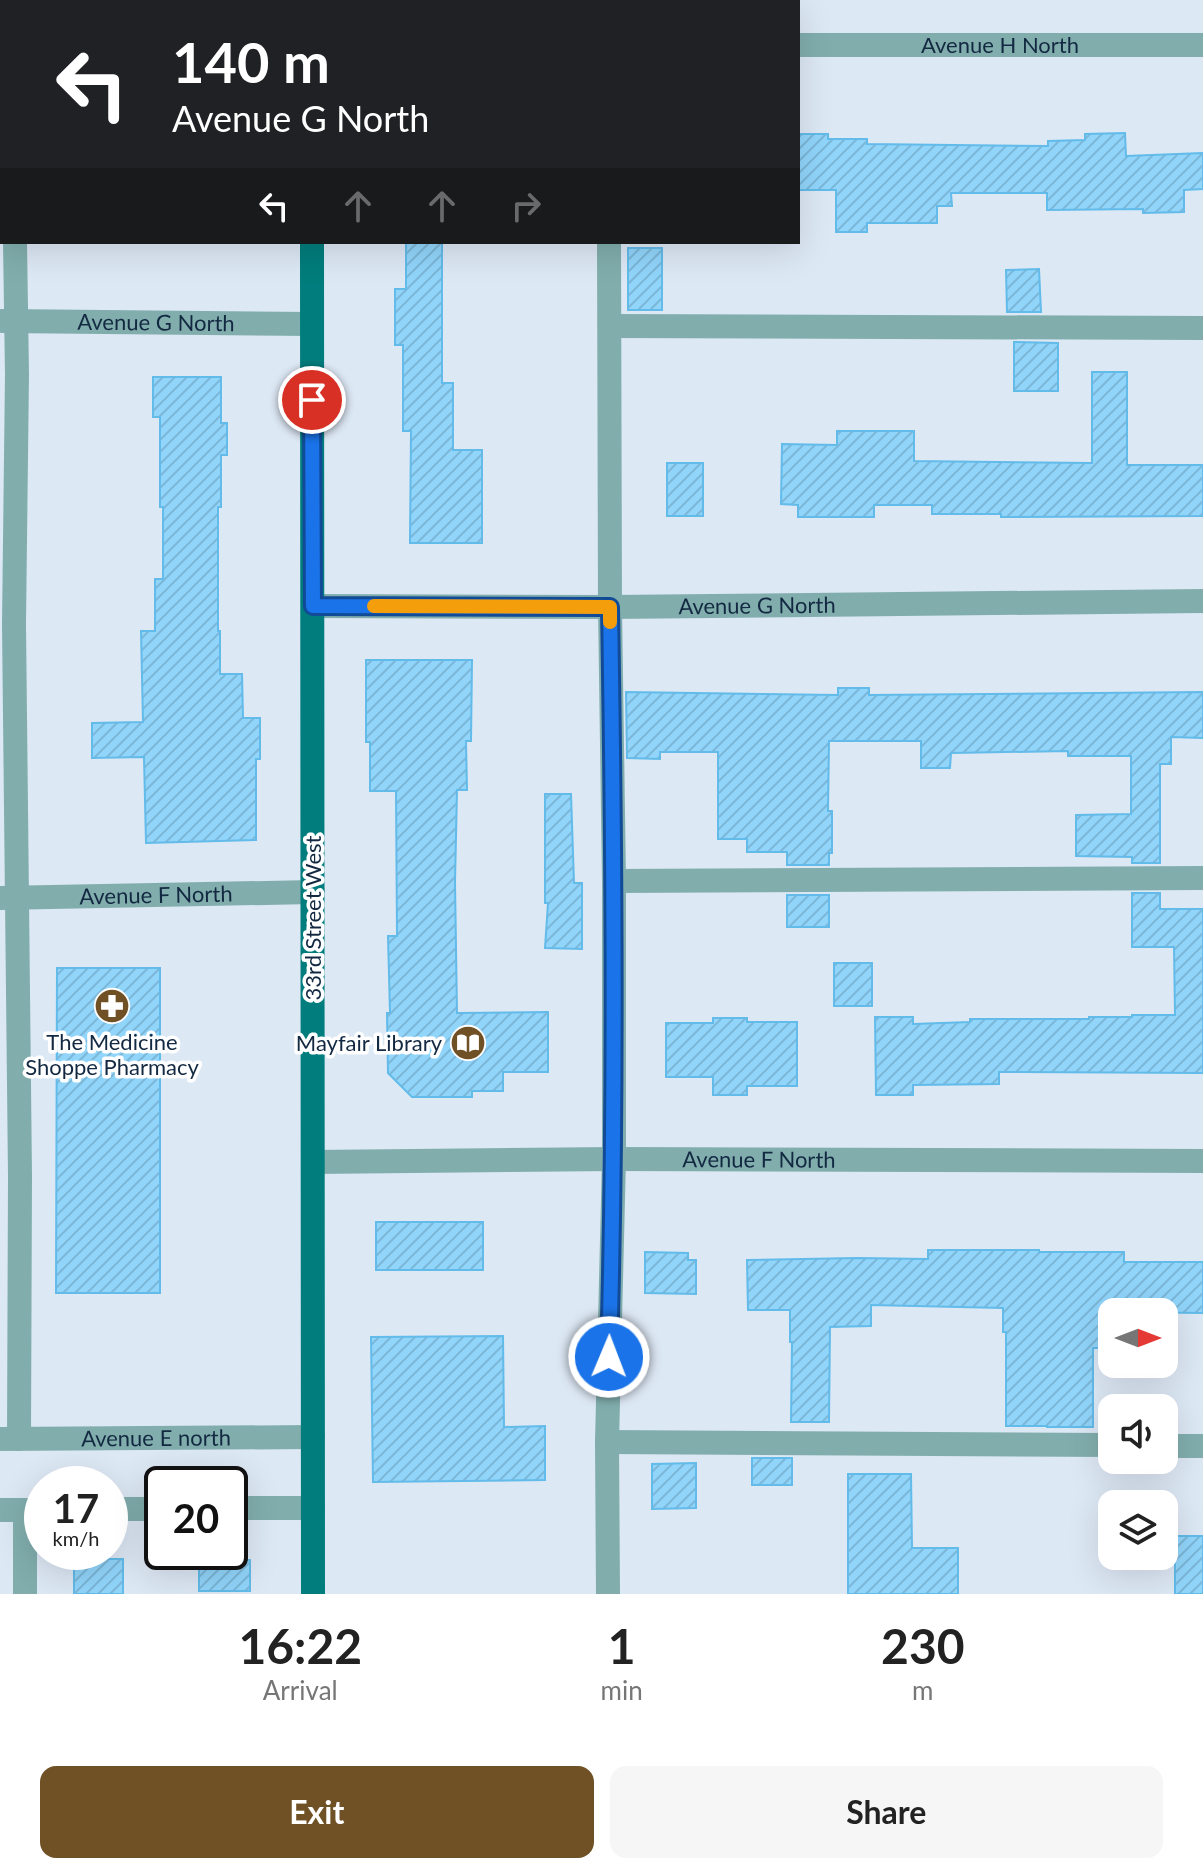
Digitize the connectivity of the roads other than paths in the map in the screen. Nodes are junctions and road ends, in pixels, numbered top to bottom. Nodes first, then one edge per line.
1 (800, 45) edge
2 (1203, 45) edge
3 (15, 244) edge
4 (312, 244) edge
5 (609, 244) edge
6 (8, 321) edge
7 (312, 324) junction
8 (610, 326) junction
9 (1203, 328) edge
10 (1203, 601) edge
11 (313, 606) junction
12 (610, 607) junction
13 (7, 624) edge
14 (1203, 878) edge
15 (614, 881) junction
16 (313, 892) junction
17 (8, 898) edge
18 (614, 1159) junction
19 (1203, 1161) edge
20 (313, 1162) junction
21 (10, 1176) edge
22 (313, 1437) junction
23 (10, 1439) edge
24 (607, 1442) junction
25 (1098, 1445) edge
26 (1178, 1446) edge
27 (1203, 1446) edge
28 (248, 1508) edge
29 (313, 1508) junction
30 (0, 1510) edge
31 (24, 1510) edge
32 (28, 1570) edge
33 (25, 1594) edge
34 (313, 1594) edge
35 (608, 1594) edge

1 - 2 street, Avenue H North
3 - 6 street
4 - 7 main road, 33rd Street West
5 - 8 street
6 - 7 street, Avenue G North
6 - 13 street
7 - 11 main road, 33rd Street West
8 - 9 street
8 - 12 street
10 - 12 street, Avenue G North
11 - 12 street, Avenue G North
11 - 16 main road, 33rd Street West
12 - 15 street
13 - 17 street
14 - 15 street
15 - 18 street
16 - 17 street, Avenue F North
16 - 20 main road, 33rd Street West
17 - 21 street
18 - 19 street, Avenue F North
18 - 20 street, Avenue F North
18 - 24 street
20 - 22 main road, 33rd Street West
21 - 23 street
22 - 23 street, Avenue E north
22 - 29 main road, 33rd Street West
24 - 25 street
24 - 35 street
26 - 27 street
28 - 29 street
29 - 34 main road, 33rd Street West
30 - 31 street
32 - 33 street

